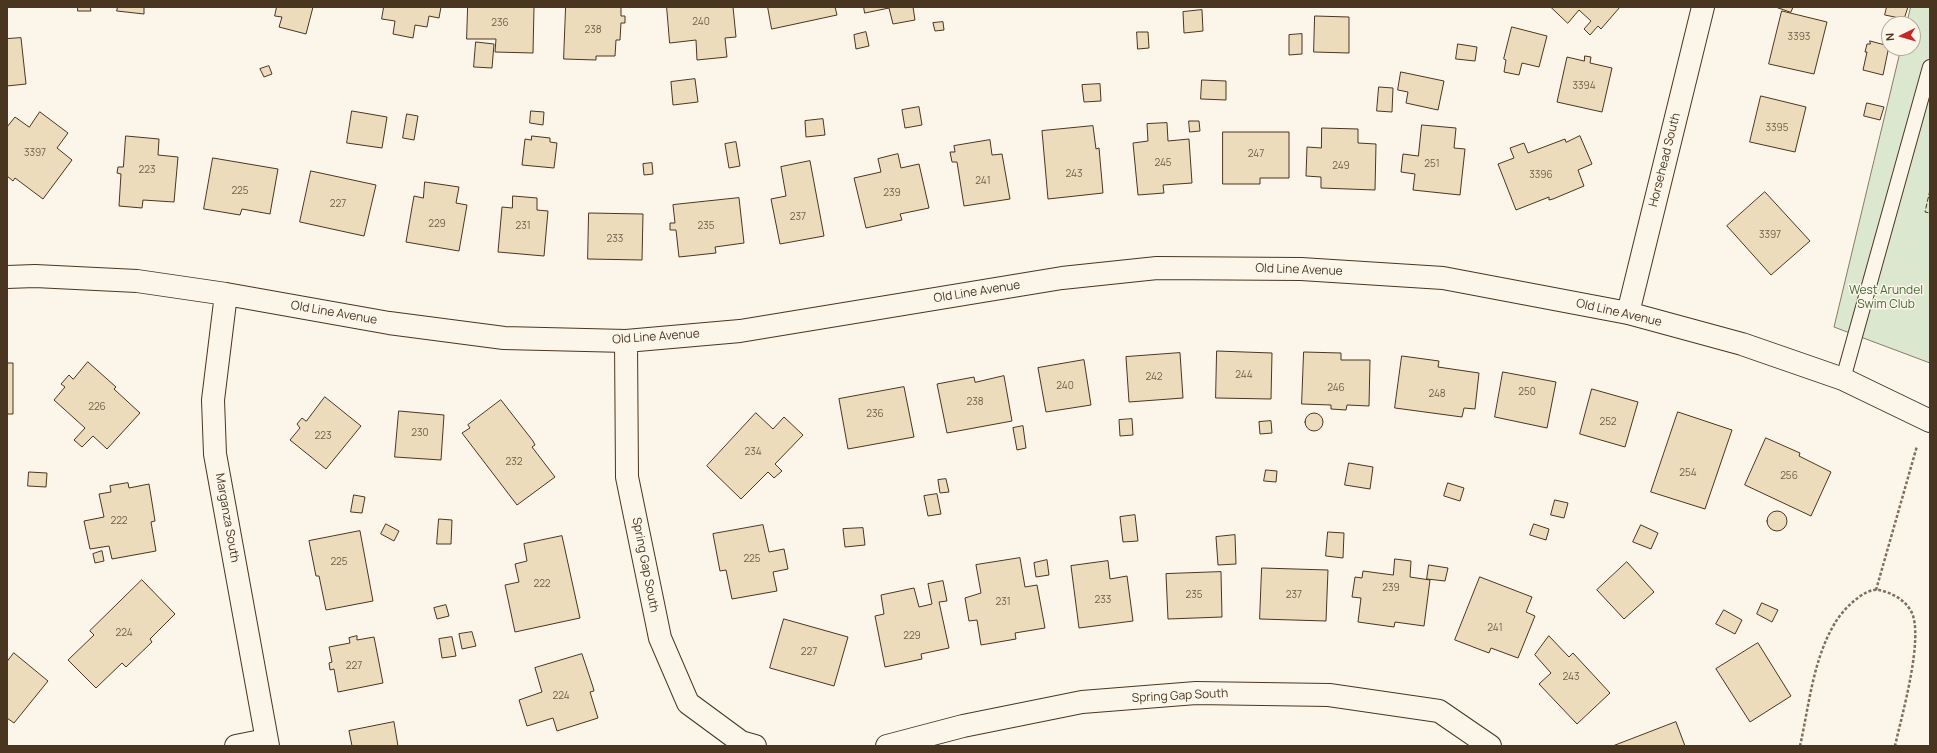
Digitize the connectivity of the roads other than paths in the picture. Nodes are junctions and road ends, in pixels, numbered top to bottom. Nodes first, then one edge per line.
1 (1703, 7) edge
2 (1930, 67) edge
3 (7, 277) edge
4 (226, 294) junction
5 (1628, 313) junction
6 (626, 341) junction
7 (1843, 379) junction
8 (1927, 419) edge
9 (267, 743) edge
10 (236, 746) edge
11 (755, 746) edge
12 (887, 746) edge
13 (1490, 746) edge

1 - 5 street, Horsehead South
2 - 7 lane
3 - 4 street, Old Line Avenue
4 - 6 street, Old Line Avenue
4 - 9 street, Marganza South
5 - 6 street, Old Line Avenue
5 - 7 street, Old Line Avenue
6 - 11 street, Spring Gap South
7 - 8 street, Old Line Avenue
9 - 10 street, Marganza South
12 - 13 street, Spring Gap South

